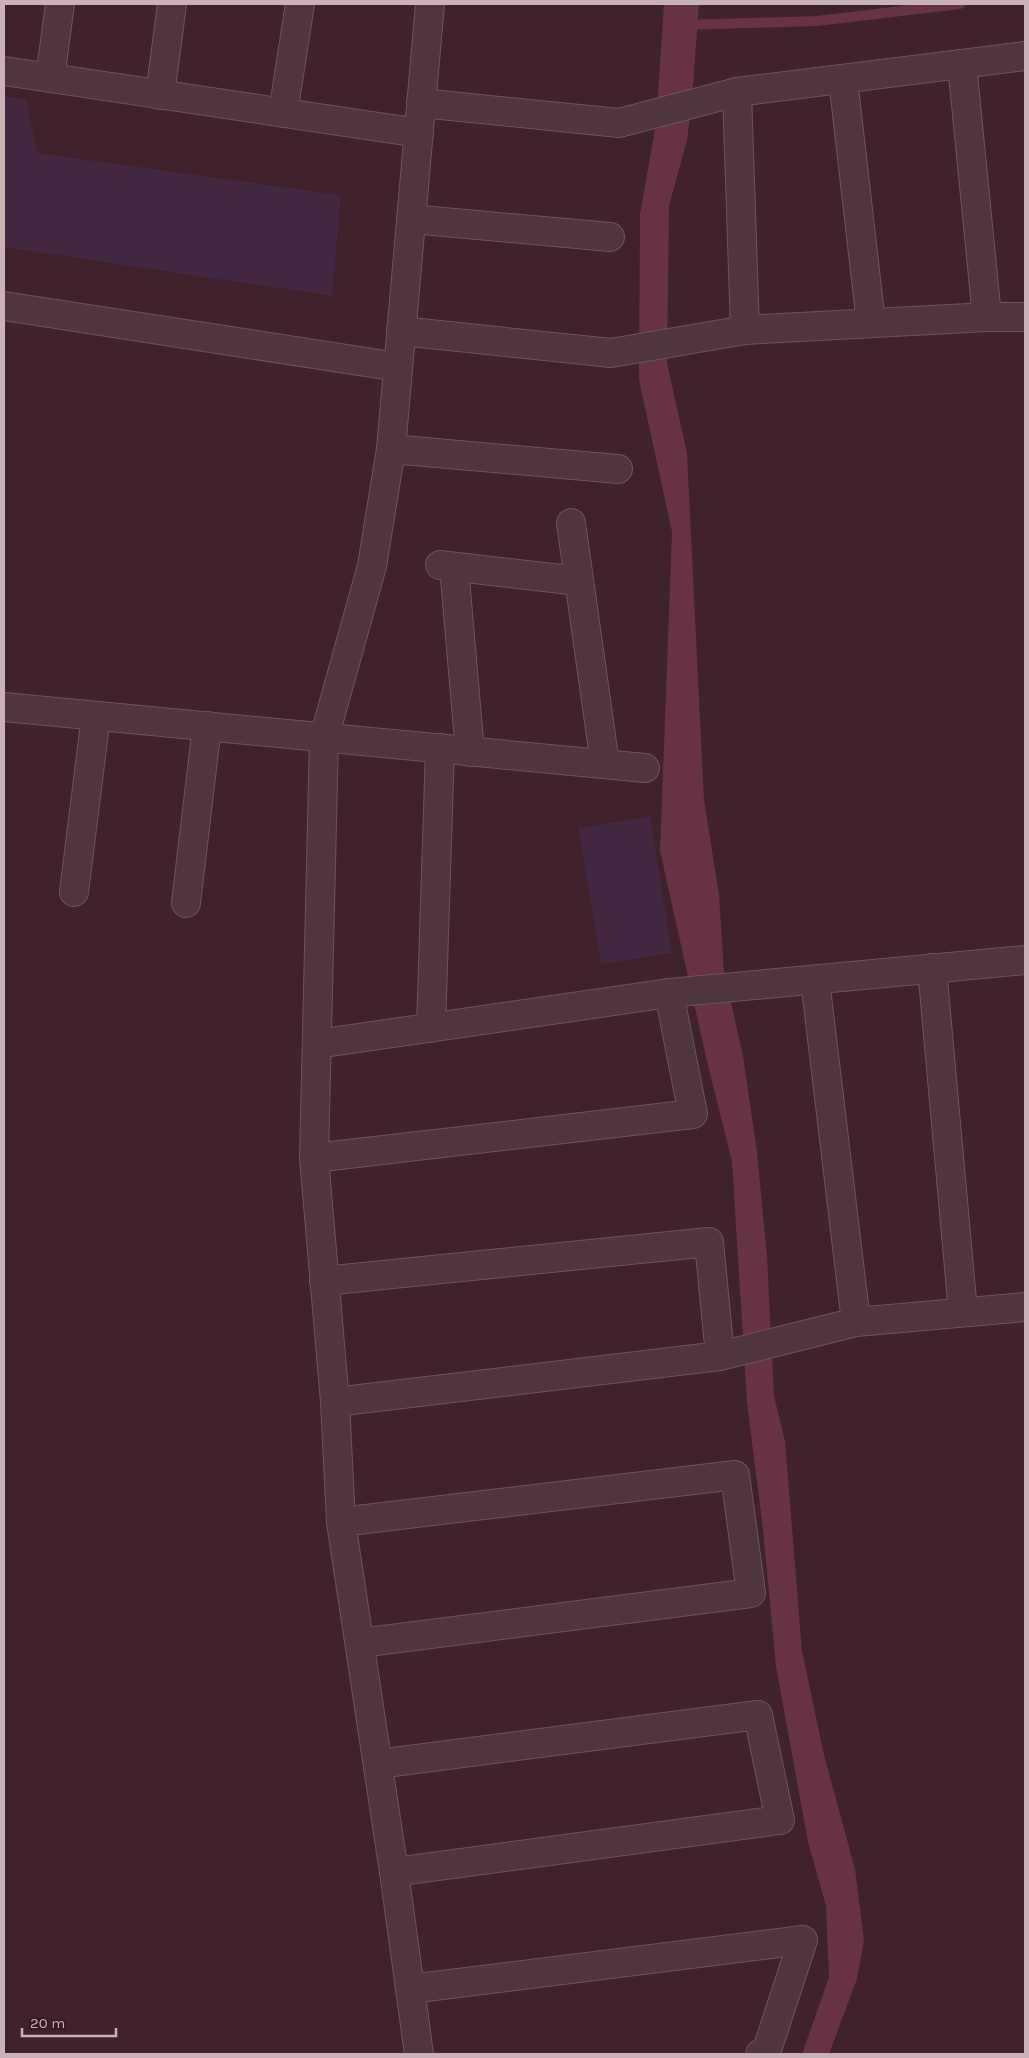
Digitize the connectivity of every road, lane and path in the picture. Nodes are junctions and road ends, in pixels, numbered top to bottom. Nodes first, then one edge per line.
1 (60, 4) edge
2 (172, 4) edge
3 (300, 4) edge
4 (430, 4) edge
5 (1025, 56) edge
6 (962, 64) junction
7 (4, 71) edge
8 (50, 78) junction
9 (843, 79) junction
10 (737, 92) junction
11 (160, 95) junction
12 (421, 103) junction
13 (284, 113) junction
14 (419, 133) junction
15 (411, 219) junction
16 (610, 237) dead end
17 (4, 306) edge
18 (987, 317) junction
19 (1025, 317) edge
20 (871, 323) junction
21 (745, 330) junction
22 (401, 331) junction
23 (398, 367) junction
24 (391, 449) junction
25 (618, 469) dead end
26 (571, 523) dead end
27 (579, 581) junction
28 (4, 708) edge
29 (96, 716) junction
30 (207, 726) junction
31 (324, 738) junction
32 (440, 748) junction
33 (470, 752) junction
34 (605, 764) junction
35 (645, 768) dead end
36 (74, 892) dead end
37 (186, 903) dead end
38 (1025, 960) edge
39 (932, 968) junction
40 (815, 980) junction
41 (669, 993) junction
42 (430, 1028) junction
43 (317, 1044) junction
44 (314, 1158) junction
45 (324, 1281) junction
46 (1025, 1307) edge
47 (963, 1312) junction
48 (856, 1322) junction
49 (720, 1356) junction
50 (335, 1402) junction
51 (341, 1522) junction
52 (360, 1643) junction
53 (378, 1764) junction
54 (394, 1872) junction
55 (410, 1989) junction
56 (419, 2054) edge
57 (760, 2054) edge

1 - 8 street
2 - 11 street
3 - 13 street
4 - 12 street
5 - 6 street
6 - 9 street
6 - 18 street
7 - 8 street
8 - 11 street
9 - 10 street
9 - 20 street
10 - 12 street
10 - 21 street
11 - 13 street
12 - 14 street
13 - 14 street
14 - 15 street
15 - 16 street
15 - 22 street
17 - 23 street
18 - 19 street
18 - 20 street
20 - 21 street
21 - 22 street
22 - 23 street
23 - 24 street
24 - 25 street
24 - 31 street
26 - 27 street
27 - 33 street
27 - 34 street
28 - 29 street
29 - 30 street
29 - 36 street
30 - 31 street
30 - 37 street
31 - 32 street
31 - 43 street
32 - 33 street
32 - 42 street
33 - 34 street
34 - 35 street
38 - 39 street
39 - 40 street
39 - 47 street
40 - 41 street
40 - 48 street
41 - 42 street
41 - 44 street
42 - 43 street
43 - 44 street
44 - 45 street
45 - 49 street
45 - 50 street
46 - 47 street
47 - 48 street
48 - 49 street
49 - 50 street
50 - 51 street
51 - 52 street
51 - 52 street
52 - 53 street
53 - 54 street
53 - 54 street
54 - 55 street
55 - 56 street
55 - 57 street

